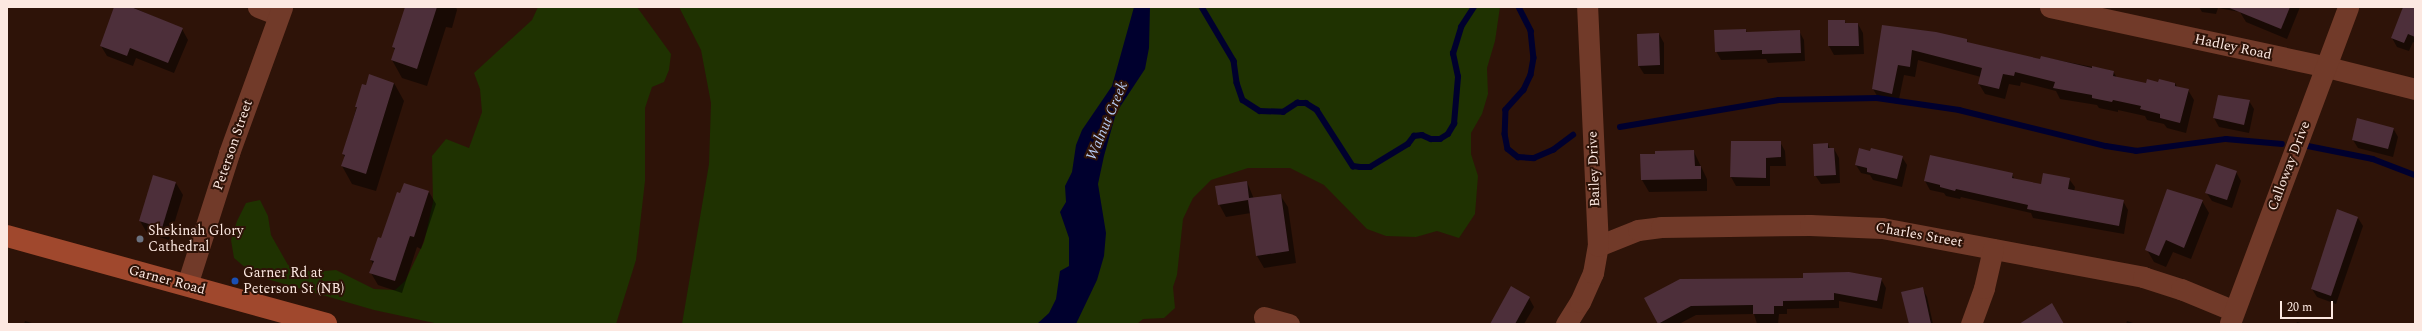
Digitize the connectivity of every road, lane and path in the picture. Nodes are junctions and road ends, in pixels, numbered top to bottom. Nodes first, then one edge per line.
1 (258, 7) edge
2 (1587, 7) edge
3 (2050, 7) edge
4 (2348, 7) edge
5 (280, 11) edge
6 (2327, 68) junction
7 (2415, 89) edge
8 (7, 236) edge
9 (1598, 246) junction
10 (1992, 249) junction
11 (187, 285) junction
12 (1264, 317) dead end
13 (2232, 318) edge
14 (326, 324) edge
15 (1289, 324) edge
16 (1566, 324) edge
17 (1972, 324) edge

1 - 5 street
2 - 9 street, Bailey Drive
3 - 6 street, Hadley Road
4 - 6 street, Calloway Drive
5 - 11 street, Peterson Street
6 - 7 street, Hadley Road
6 - 13 street, Calloway Drive
8 - 11 main road, Garner Road
9 - 10 street, Charles Street
9 - 16 street, Bailey Drive
10 - 13 street, Charles Street
10 - 17 street
11 - 14 main road, Garner Road
12 - 15 street

